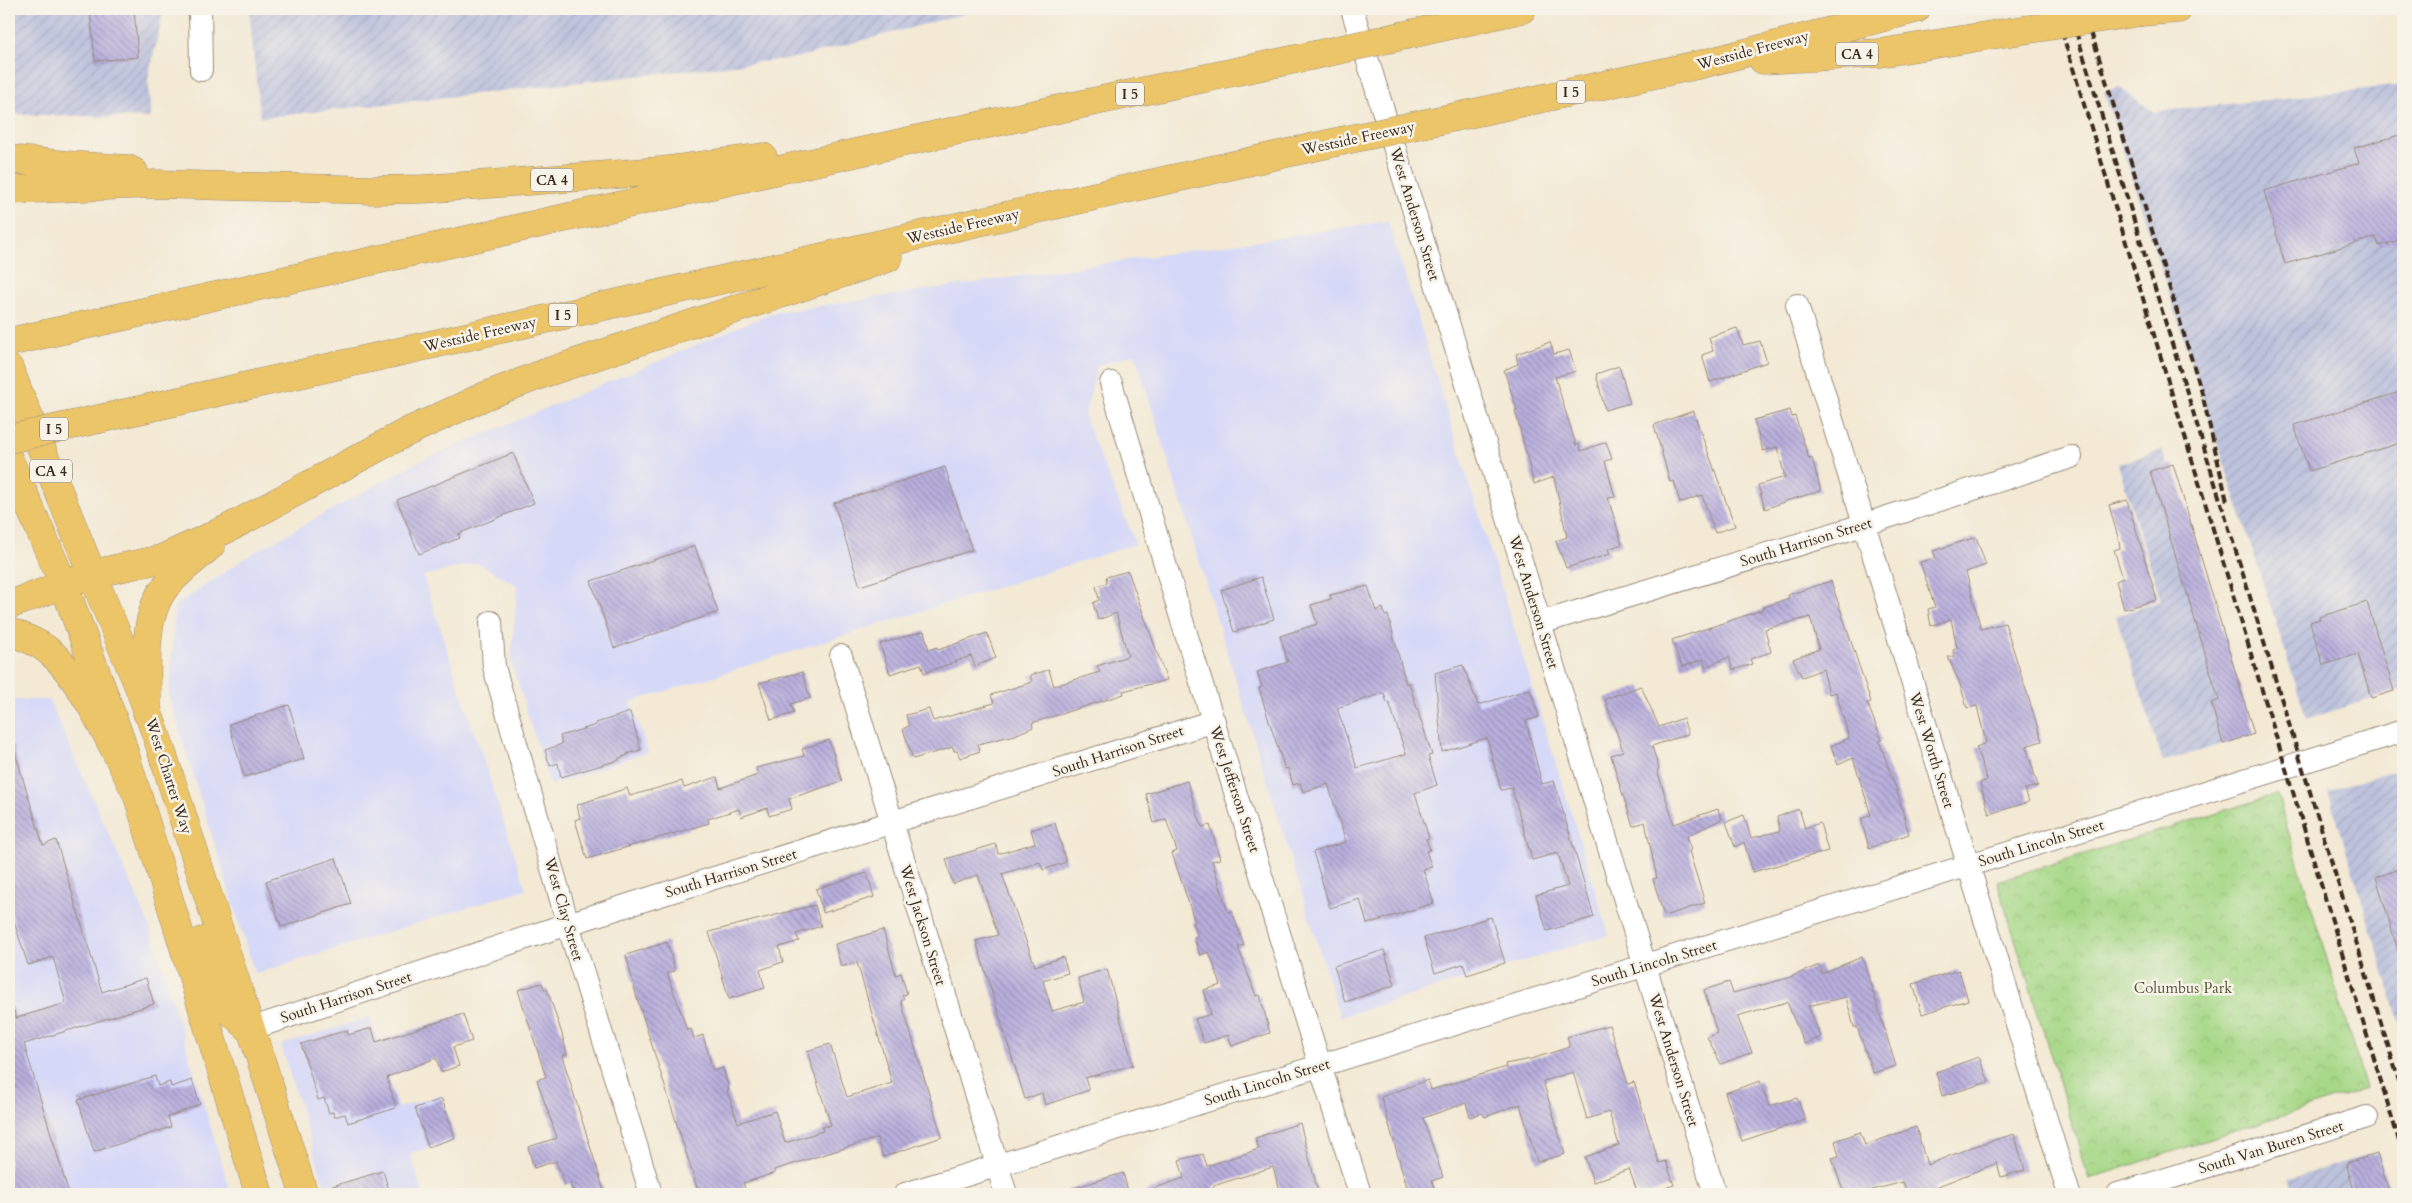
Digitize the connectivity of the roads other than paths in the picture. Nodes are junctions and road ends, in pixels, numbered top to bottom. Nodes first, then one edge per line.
1 (200, 9) edge
2 (1352, 9) edge
3 (1522, 9) edge
4 (1916, 9) edge
5 (2178, 9) edge
6 (1702, 64) junction
7 (201, 70) dead end
8 (945, 133) junction
9 (9, 158) edge
10 (155, 184) junction
11 (9, 190) edge
12 (1027, 211) junction
13 (1797, 306) dead end
14 (9, 342) edge
15 (9, 368) edge
16 (1111, 383) dead end
17 (9, 439) edge
18 (2071, 457) dead end
19 (9, 460) edge
20 (1863, 525) junction
21 (229, 528) junction
22 (92, 574) junction
23 (64, 585) junction
24 (9, 605) edge
25 (491, 622) dead end
26 (1540, 623) junction
27 (9, 632) edge
28 (841, 656) dead end
29 (148, 713) junction
30 (1214, 721) junction
31 (2403, 731) edge
32 (138, 796) junction
33 (891, 823) junction
34 (1968, 865) junction
35 (166, 888) junction
36 (568, 924) junction
37 (1645, 966) junction
38 (250, 1029) junction
39 (1321, 1066) junction
40 (2366, 1117) dead end
41 (996, 1165) junction
42 (259, 1194) edge
43 (304, 1194) edge
44 (651, 1194) edge
45 (905, 1194) edge
46 (1006, 1194) edge
47 (1360, 1194) edge
48 (1715, 1194) edge
49 (2069, 1194) edge
50 (2118, 1194) edge

1 - 7 street
2 - 26 street, West Anderson Street
3 - 8 main road, I 5, bridge
4 - 6 main road, Westside Freeway / I 5
5 - 6 main road, CA 4, bridge
6 - 12 main road, Westside Freeway / I 5, bridge
8 - 10 main road, CA 4
8 - 14 main road, I 5
9 - 10 main road
10 - 11 main road
12 - 17 main road, Westside Freeway / I 5, bridge
12 - 21 main road
13 - 20 street, West Worth Street
15 - 22 main road, West Charter Way / CA 4
16 - 30 street, West Jefferson Street
18 - 20 street, South Harrison Street
19 - 23 main road, CA 4
20 - 26 street, South Harrison Street
20 - 34 street, West Worth Street
21 - 22 main road
21 - 29 main road
22 - 23 main road
22 - 29 main road, West Charter Way
23 - 24 main road
23 - 32 main road
25 - 36 street, West Clay Street
26 - 37 street, West Anderson Street
27 - 32 main road
28 - 33 street, West Jackson Street
29 - 38 main road, West Charter Way
30 - 33 street, South Harrison Street
30 - 39 street, West Jefferson Street
31 - 34 street, South Lincoln Street
32 - 35 main road
33 - 36 street, South Harrison Street
33 - 41 street, West Jackson Street
34 - 37 street, South Lincoln Street
34 - 49 street, West Worth Street
35 - 38 main road
35 - 42 main road
36 - 38 street, South Harrison Street
36 - 44 street, West Clay Street
37 - 39 street, South Lincoln Street
37 - 48 street, West Anderson Street
38 - 43 main road, West Charter Way
39 - 41 street, South Lincoln Street
39 - 47 street, West Jefferson Street
40 - 50 street, South Van Buren Street
41 - 45 street, South Lincoln Street
41 - 46 street, West Jackson Street

